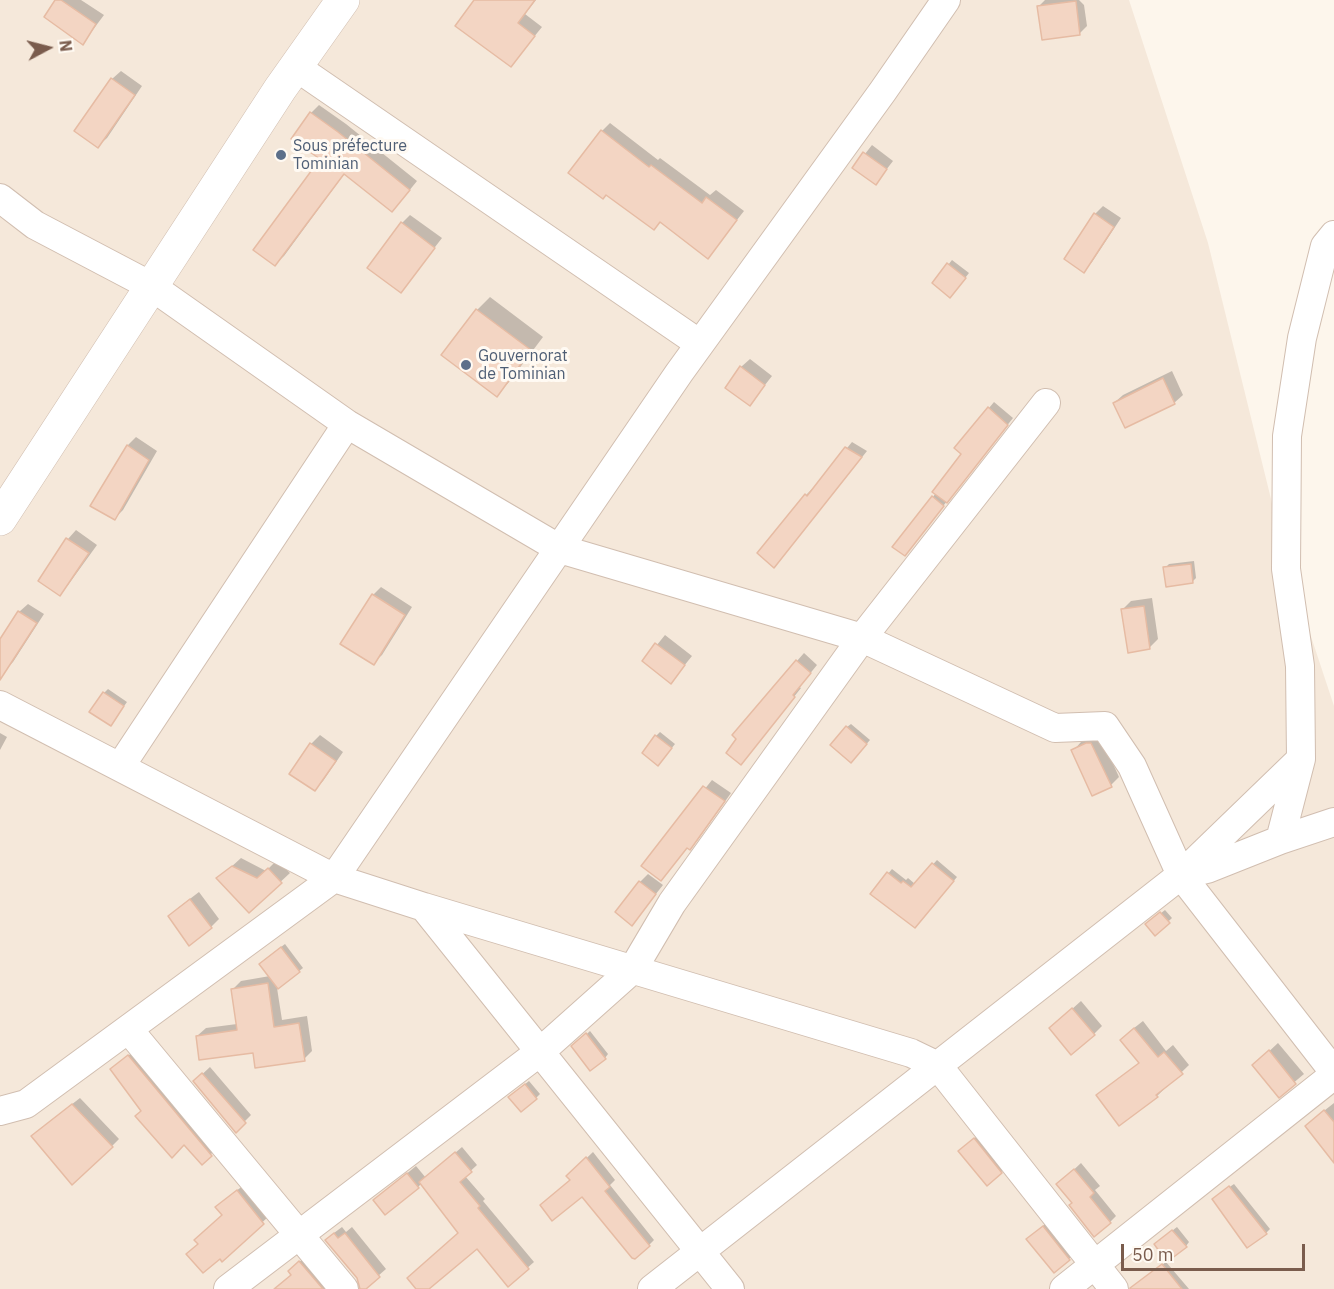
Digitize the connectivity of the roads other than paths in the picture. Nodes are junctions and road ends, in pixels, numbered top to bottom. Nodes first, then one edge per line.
1 (343, 0) edge
2 (946, 0) edge
3 (296, 67) junction
4 (0, 198) edge
5 (1334, 235) edge
6 (151, 286) junction
7 (700, 344) junction
8 (1046, 403) dead end
9 (347, 424) junction
10 (0, 519) edge
11 (560, 549) junction
12 (862, 638) junction
13 (0, 705) edge
14 (1301, 759) junction
15 (120, 766) junction
16 (1334, 822) edge
17 (1280, 840) junction
18 (1181, 875) junction
19 (334, 878) junction
20 (424, 907) junction
21 (633, 969) junction
22 (129, 1030) junction
23 (541, 1051) junction
24 (938, 1066) junction
25 (1334, 1073) edge
26 (13, 1107) edge
27 (0, 1124) edge
28 (300, 1235) junction
29 (700, 1252) junction
30 (1095, 1266) junction
31 (228, 1289) edge
32 (344, 1289) edge
33 (652, 1289) edge
34 (730, 1289) edge
35 (1064, 1289) edge
36 (1114, 1289) edge

1 - 3 street
2 - 7 street
3 - 6 street
3 - 7 street
4 - 6 street
5 - 14 street
6 - 9 street
6 - 10 street
7 - 11 street
8 - 12 street
9 - 11 street
9 - 15 street
11 - 12 street
11 - 19 street
12 - 18 street
12 - 21 street
13 - 15 street
14 - 17 street
14 - 18 street
15 - 19 street
16 - 17 street
17 - 18 street
18 - 24 street
18 - 25 street
19 - 20 street
19 - 22 street
20 - 21 street
20 - 23 street
21 - 23 street
21 - 24 street
22 - 26 street
22 - 28 street
23 - 28 street
23 - 29 street
24 - 29 street
24 - 30 street
25 - 30 street
26 - 27 street
28 - 31 street
28 - 32 street
29 - 33 street
29 - 34 street
30 - 35 street
30 - 36 street

